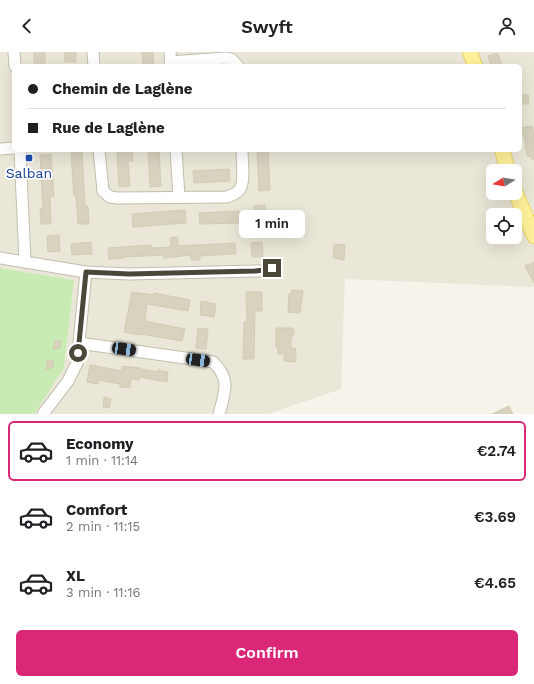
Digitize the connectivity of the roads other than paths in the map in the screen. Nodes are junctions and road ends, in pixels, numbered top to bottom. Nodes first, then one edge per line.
1 (14, 52) edge
2 (93, 52) edge
3 (470, 52) edge
4 (170, 60) edge
5 (15, 64) edge
6 (94, 64) edge
7 (236, 64) edge
8 (473, 64) edge
9 (12, 148) edge
10 (0, 149) edge
11 (20, 152) edge
12 (99, 152) edge
13 (176, 152) edge
14 (242, 152) edge
15 (503, 152) edge
16 (506, 164) edge
17 (179, 197) junction
18 (519, 200) edge
19 (534, 236) edge
20 (0, 258) edge
21 (24, 262) junction
22 (272, 268) dead end
23 (86, 272) junction
24 (79, 343) junction
25 (43, 414) edge
26 (219, 414) edge

1 - 5 street
2 - 6 street
3 - 8 main road
4 - 7 street
9 - 10 street
11 - 21 street
12 - 17 street
13 - 17 street
14 - 17 street
15 - 16 main road
18 - 19 main road
20 - 21 street
21 - 23 street
22 - 23 street
23 - 24 street
24 - 25 street
24 - 26 street

